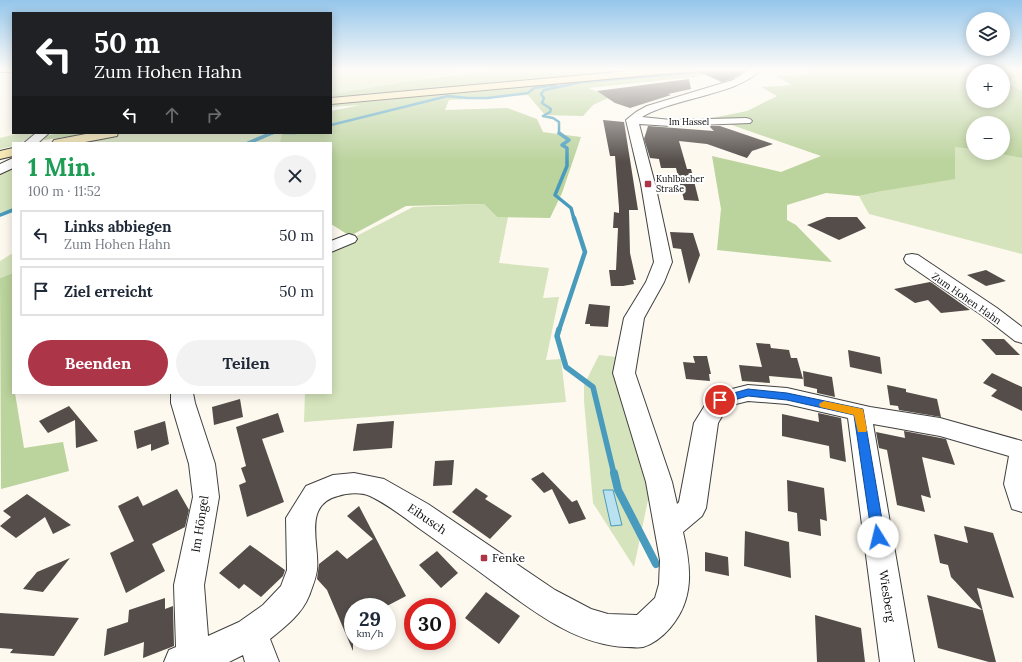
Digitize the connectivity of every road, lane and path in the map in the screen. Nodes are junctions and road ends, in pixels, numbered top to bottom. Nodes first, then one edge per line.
1 (343, 100) edge
2 (680, 100) edge
3 (332, 101) edge
4 (632, 120) junction
5 (746, 121) dead end
6 (42, 134) edge
7 (107, 134) edge
8 (31, 142) edge
9 (64, 142) edge
10 (12, 152) edge
11 (0, 155) edge
12 (12, 163) edge
13 (0, 170) edge
14 (349, 240) dead end
15 (332, 247) edge
16 (912, 259) dead end
17 (1022, 337) edge
18 (182, 394) edge
19 (859, 412) junction
20 (1022, 450) edge
21 (1022, 501) edge
22 (669, 527) junction
23 (256, 647) edge
24 (187, 660) edge
25 (897, 662) edge

1 - 3 main road
2 - 4 street
4 - 5 street, Im Hassel
4 - 22 street
6 - 8 street
7 - 9 main road
10 - 11 main road
12 - 13 street
14 - 15 street
16 - 17 street, Zum Hohen Hahn
18 - 24 street, Im Höngel
19 - 20 street
19 - 22 street
19 - 25 street, Wiesberg
20 - 21 street
22 - 23 street, Eibusch
23 - 24 street, Eibusch

